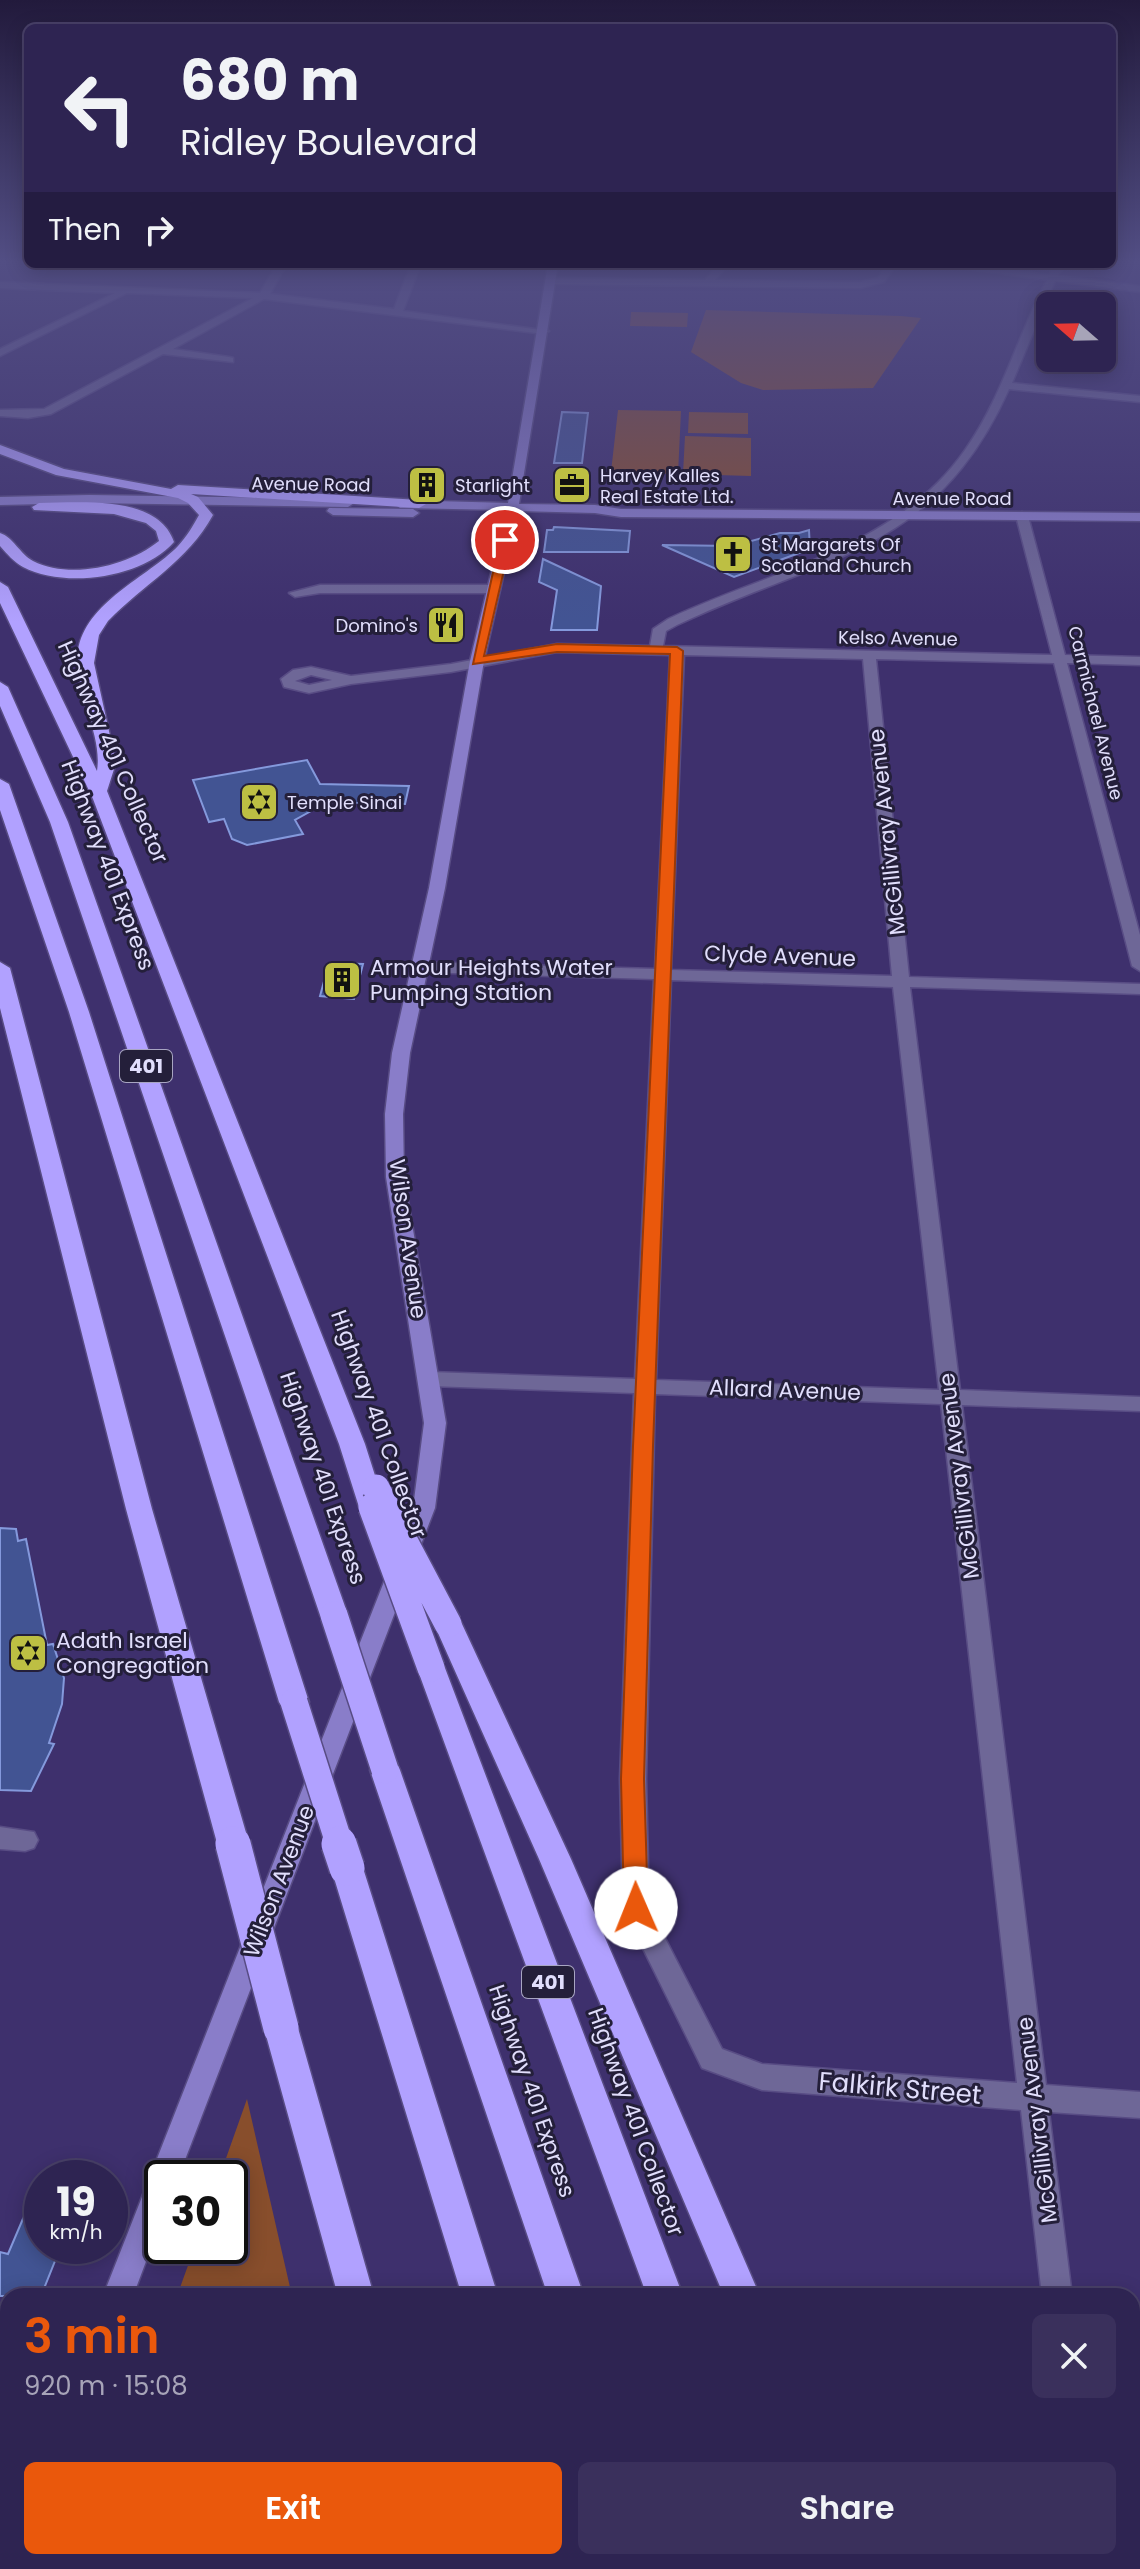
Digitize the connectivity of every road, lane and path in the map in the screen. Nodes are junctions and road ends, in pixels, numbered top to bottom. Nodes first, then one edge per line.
1 (104, 382) edge
2 (535, 382) edge
3 (1005, 382) edge
4 (1004, 385) junction
5 (1140, 399) edge
6 (0, 413) edge
7 (0, 449) edge
8 (135, 486) junction
9 (198, 504) junction
10 (419, 504) junction
11 (4, 505) edge
12 (39, 507) junction
13 (512, 511) junction
14 (1022, 516) junction
15 (902, 517) junction
16 (1140, 517) edge
17 (0, 537) edge
18 (0, 587) edge
19 (494, 589) junction
20 (295, 593) dead end
21 (656, 650) junction
22 (677, 651) junction
23 (869, 656) junction
24 (1061, 660) junction
25 (477, 661) junction
26 (1140, 661) edge
27 (351, 680) dead end
28 (0, 687) edge
29 (0, 784) edge
30 (98, 792) junction
31 (1140, 966) edge
32 (419, 967) junction
33 (0, 968) edge
34 (662, 974) junction
35 (902, 982) junction
36 (1140, 989) edge
37 (430, 1379) junction
38 (645, 1385) junction
39 (949, 1397) junction
40 (1140, 1404) edge
41 (374, 1497) junction
42 (1035, 2099) junction
43 (1140, 2105) edge
44 (169, 2160) edge
45 (144, 2227) edge
46 (121, 2288) edge
47 (354, 2288) edge
48 (478, 2288) edge
49 (563, 2288) edge
50 (662, 2288) edge
51 (739, 2288) edge
52 (1056, 2288) edge

1 - 6 street
2 - 13 main road, Wilson Avenue
3 - 4 street
4 - 5 street
4 - 15 street
7 - 8 highway
8 - 9 highway
8 - 10 highway
9 - 10 main road, Avenue Road
9 - 11 main road, Avenue Road
9 - 12 main road, Avenue Road
9 - 13 main road, Avenue Road
9 - 30 highway
10 - 13 main road, Avenue Road
11 - 12 main road, Avenue Road
12 - 17 highway
13 - 15 main road, Avenue Road
13 - 19 main road, Wilson Avenue
14 - 15 main road, Avenue Road
14 - 16 main road, Avenue Road
14 - 24 street, Carmichael Avenue
15 - 21 street
18 - 30 highway, Highway 401 Collector / 401
19 - 20 street
19 - 25 main road, Wilson Avenue
21 - 22 street, Kelso Avenue
21 - 25 street, Kelso Avenue
22 - 23 street, Kelso Avenue
22 - 34 street
23 - 24 street, Kelso Avenue
23 - 35 street, McGillivray Avenue
24 - 26 street, Kelso Avenue
24 - 31 street, Carmichael Avenue
25 - 27 street, Kelso Avenue
25 - 32 main road, Wilson Avenue
28 - 49 highway, Highway 401 Express / 401, bridge
29 - 48 highway, 401, bridge
30 - 41 highway, Highway 401 Collector / 401
32 - 34 street, Clyde Avenue
32 - 37 main road, Wilson Avenue
33 - 47 highway, bridge
34 - 35 street, Clyde Avenue
34 - 38 street
35 - 36 street, Clyde Avenue
35 - 39 street, McGillivray Avenue
37 - 38 street, Allard Avenue
37 - 44 main road, Wilson Avenue
38 - 39 street, Allard Avenue
38 - 42 street, Falkirk Street
39 - 40 street, Allard Avenue
39 - 42 street, McGillivray Avenue
41 - 50 highway, Highway 401 Collector / 401, bridge
41 - 51 highway, bridge
42 - 43 street, Falkirk Street
42 - 52 street, McGillivray Avenue
45 - 46 main road, Wilson Avenue

